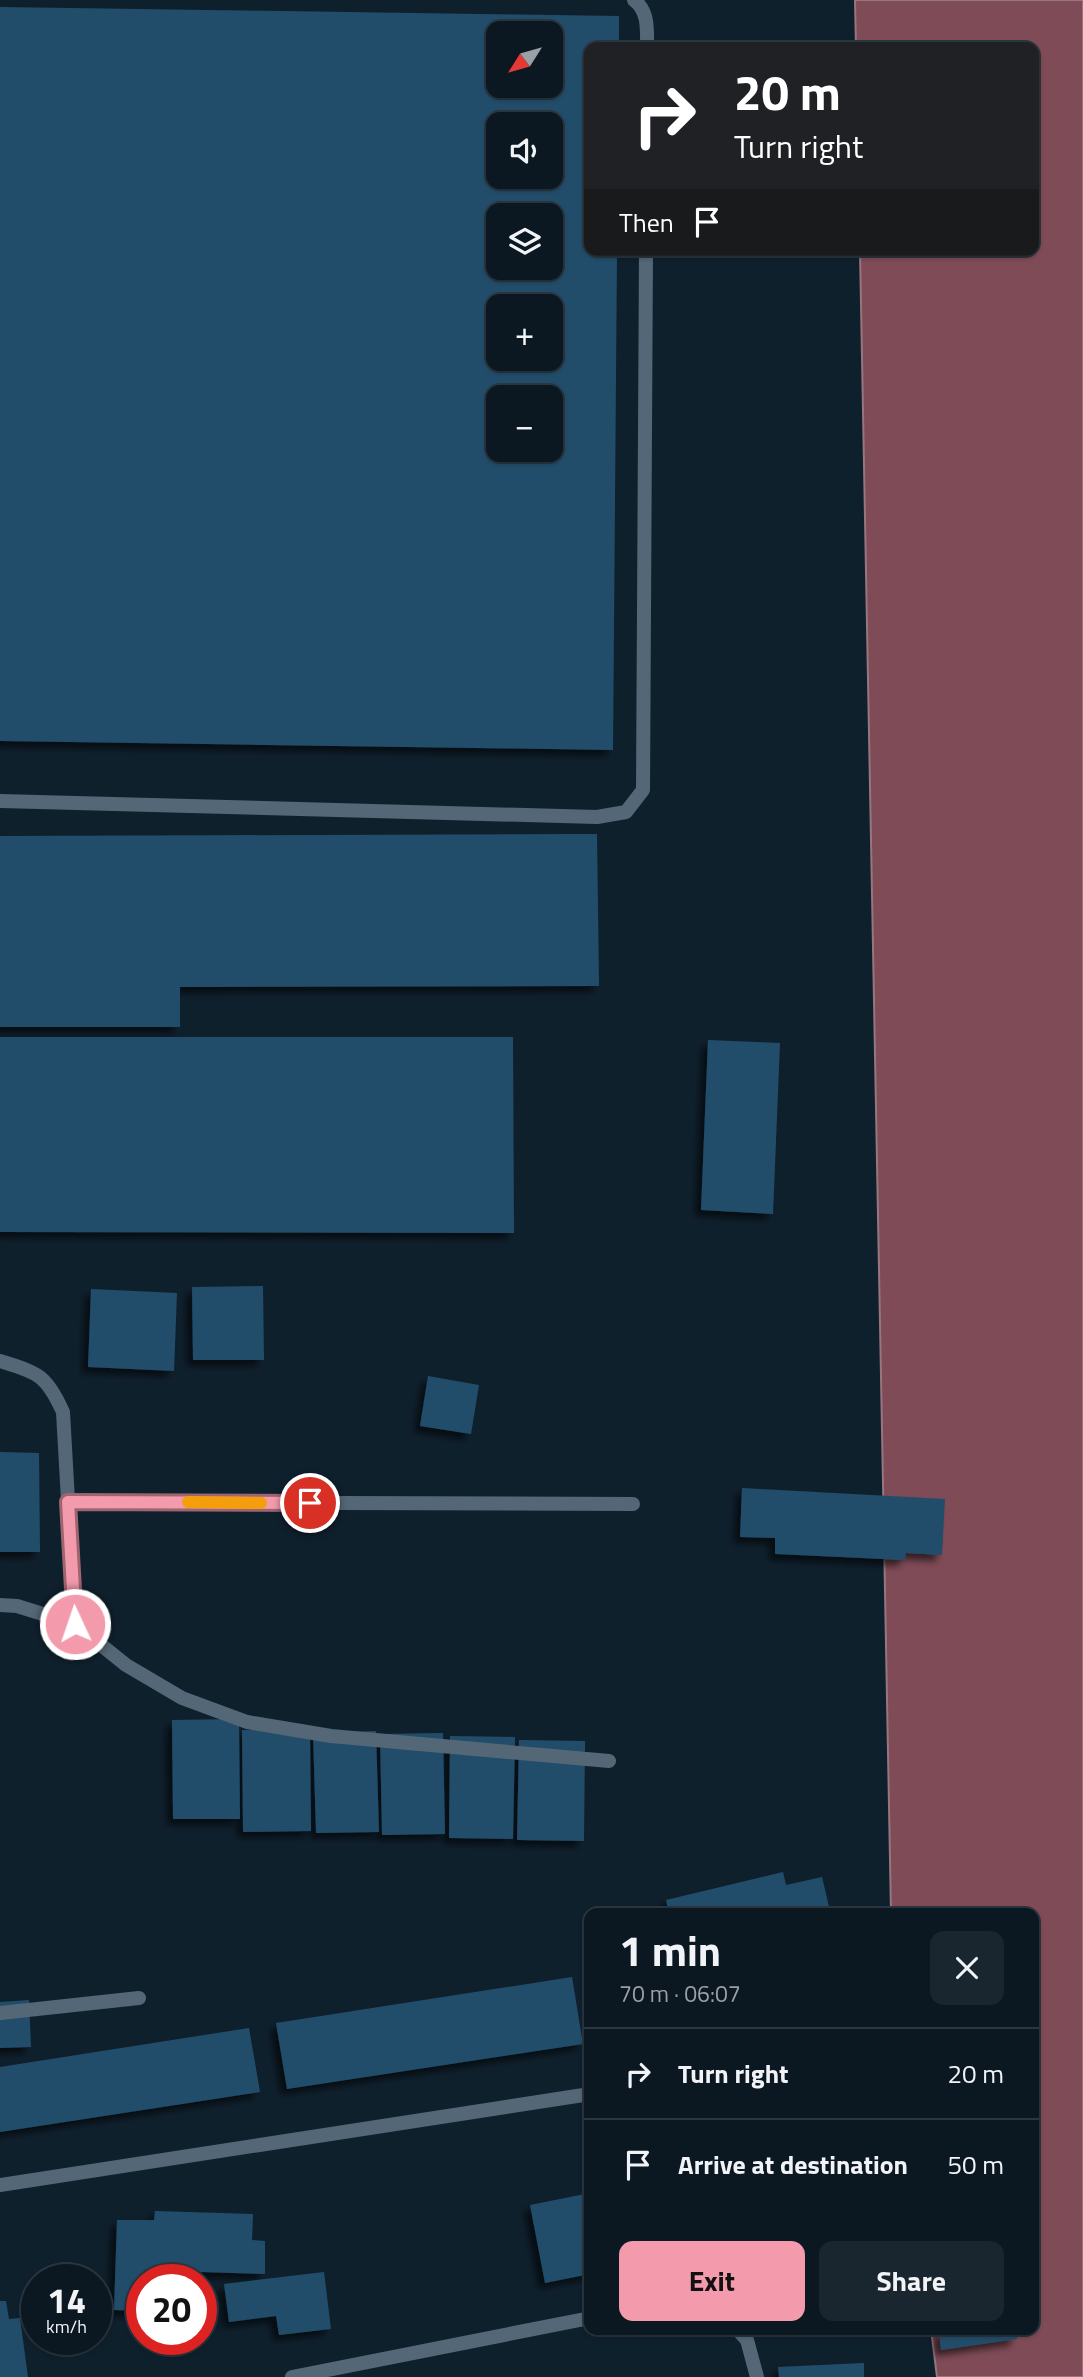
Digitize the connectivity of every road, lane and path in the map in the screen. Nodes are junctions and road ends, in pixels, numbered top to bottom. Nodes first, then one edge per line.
1 (634, 0) edge
2 (647, 42) edge
3 (646, 256) edge
4 (0, 801) edge
5 (0, 1361) edge
6 (68, 1502) junction
7 (633, 1504) dead end
8 (0, 1605) edge
9 (75, 1624) junction
10 (609, 1761) dead end
11 (139, 1998) dead end
12 (0, 2012) edge
13 (584, 2095) edge
14 (0, 2185) edge
15 (584, 2319) edge
16 (745, 2335) edge
17 (292, 2377) edge
18 (757, 2377) edge

1 - 2 lane
3 - 4 lane
5 - 6 lane
6 - 7 lane
6 - 9 lane
8 - 9 lane
9 - 10 lane
11 - 12 lane
13 - 14 lane
15 - 17 lane
16 - 18 lane

